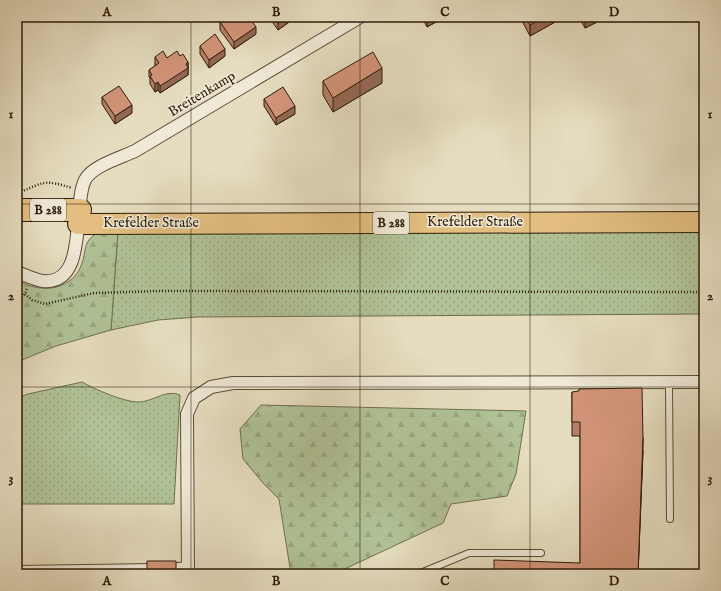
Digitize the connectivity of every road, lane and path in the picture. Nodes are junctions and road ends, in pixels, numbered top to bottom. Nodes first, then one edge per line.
1 (360, 17) edge
2 (17, 193) edge
3 (80, 208) junction
4 (704, 208) edge
5 (17, 210) edge
6 (704, 222) edge
7 (17, 224) edge
8 (17, 272) edge
9 (704, 292) edge
10 (17, 301) edge
11 (669, 382) junction
12 (704, 382) edge
13 (670, 519) dead end
14 (541, 553) dead end
15 (131, 567) junction
16 (17, 569) edge
17 (188, 570) edge
18 (131, 574) edge
19 (418, 574) edge

1 - 3 street, Breitenkamp
2 - 3 path
3 - 4 main road, Krefelder Straße / B 288
3 - 5 highway, Krefelder Straße / B 288
3 - 6 main road, Krefelder Straße / B 288
3 - 7 highway, Krefelder Straße / B 288
3 - 8 street
9 - 10 path
11 - 12 street
11 - 13 lane
11 - 17 street
14 - 19 lane
15 - 16 lane
15 - 17 lane
15 - 18 lane

